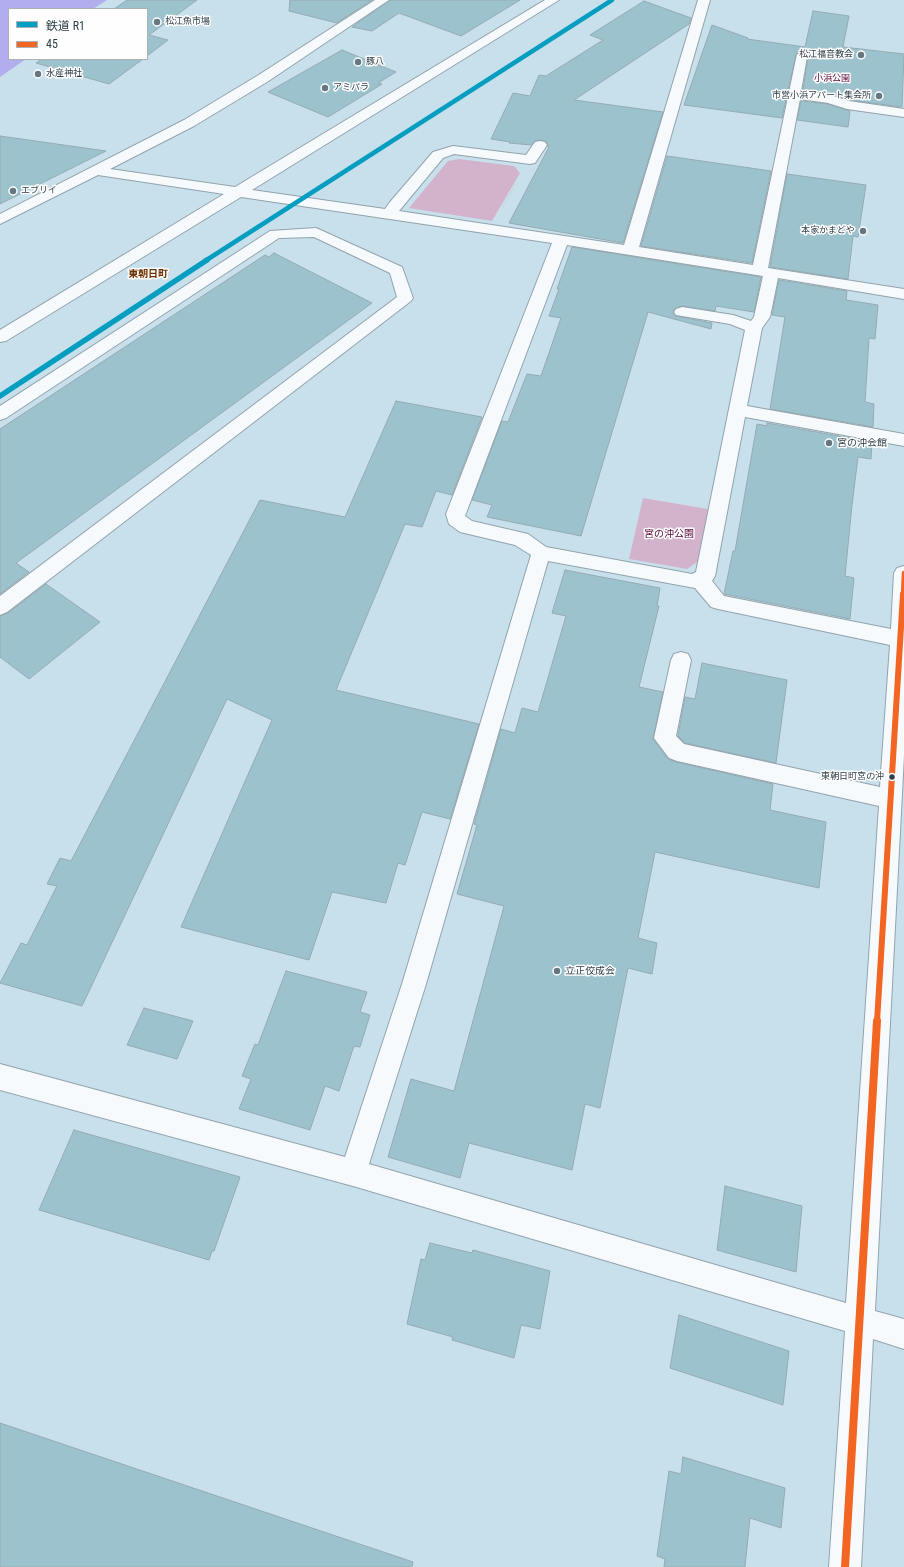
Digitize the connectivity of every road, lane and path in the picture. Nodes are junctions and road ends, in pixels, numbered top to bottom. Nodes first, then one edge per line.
1 (383, 0) edge
2 (553, 0) edge
3 (704, 0) edge
4 (800, 57) dead end
5 (794, 94) junction
6 (904, 113) edge
7 (540, 145) dead end
8 (530, 160) junction
9 (96, 171) junction
10 (239, 193) junction
11 (332, 207) junction
12 (390, 215) junction
13 (0, 220) edge
14 (488, 230) junction
15 (316, 232) junction
16 (561, 240) junction
17 (630, 250) junction
18 (765, 272) junction
19 (904, 294) edge
20 (682, 312) dead end
21 (754, 328) junction
22 (0, 337) edge
23 (739, 410) junction
24 (0, 414) edge
25 (904, 440) edge
26 (541, 553) junction
27 (904, 573) edge
28 (699, 579) junction
29 (0, 607) edge
30 (900, 639) junction
31 (681, 660) dead end
32 (891, 799) junction
33 (0, 1077) edge
34 (353, 1173) junction
35 (861, 1322) junction
36 (904, 1334) edge
37 (846, 1567) edge

1 - 9 street
2 - 10 street
3 - 17 street
4 - 5 street
5 - 6 street
5 - 18 street
7 - 8 street
8 - 12 street
8 - 14 path
9 - 10 street
9 - 13 street
10 - 11 street
10 - 22 street
11 - 12 street
11 - 15 street
12 - 14 street
14 - 16 street
15 - 24 street
15 - 29 street
16 - 17 street
16 - 26 street
17 - 18 street
18 - 19 street
18 - 21 street
20 - 21 street
21 - 23 street
23 - 25 street
23 - 28 street
26 - 28 street
26 - 34 street
27 - 30 street
28 - 30 street
30 - 32 street
31 - 32 street
32 - 35 street
33 - 34 street
34 - 35 street
35 - 36 street
35 - 37 street

